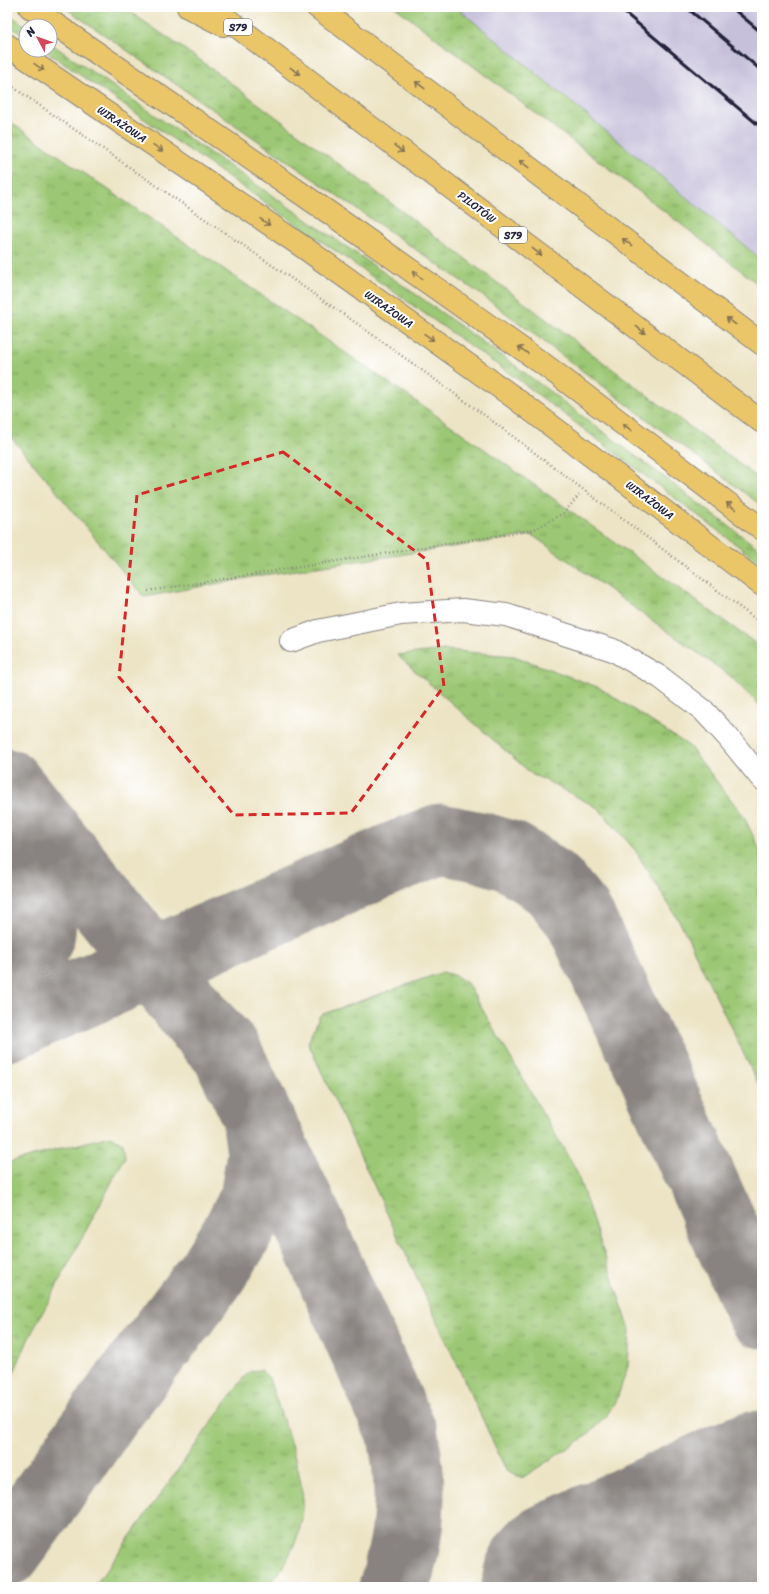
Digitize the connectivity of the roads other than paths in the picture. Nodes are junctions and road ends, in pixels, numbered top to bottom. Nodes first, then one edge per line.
1 (30, 7) edge
2 (188, 7) edge
3 (211, 7) edge
4 (317, 7) edge
5 (7, 45) edge
6 (264, 47) junction
7 (762, 344) edge
8 (762, 422) edge
9 (762, 529) edge
10 (762, 585) edge
11 (291, 641) dead end
12 (762, 779) edge

9 -> 1 main road
2 - 6 main road
3 - 6 main road, PILOTÓW / S79
7 -> 4 main road
5 -> 10 main road, WIRAŻOWA
6 -> 8 main road, PILOTÓW / S79
11 - 12 lane

